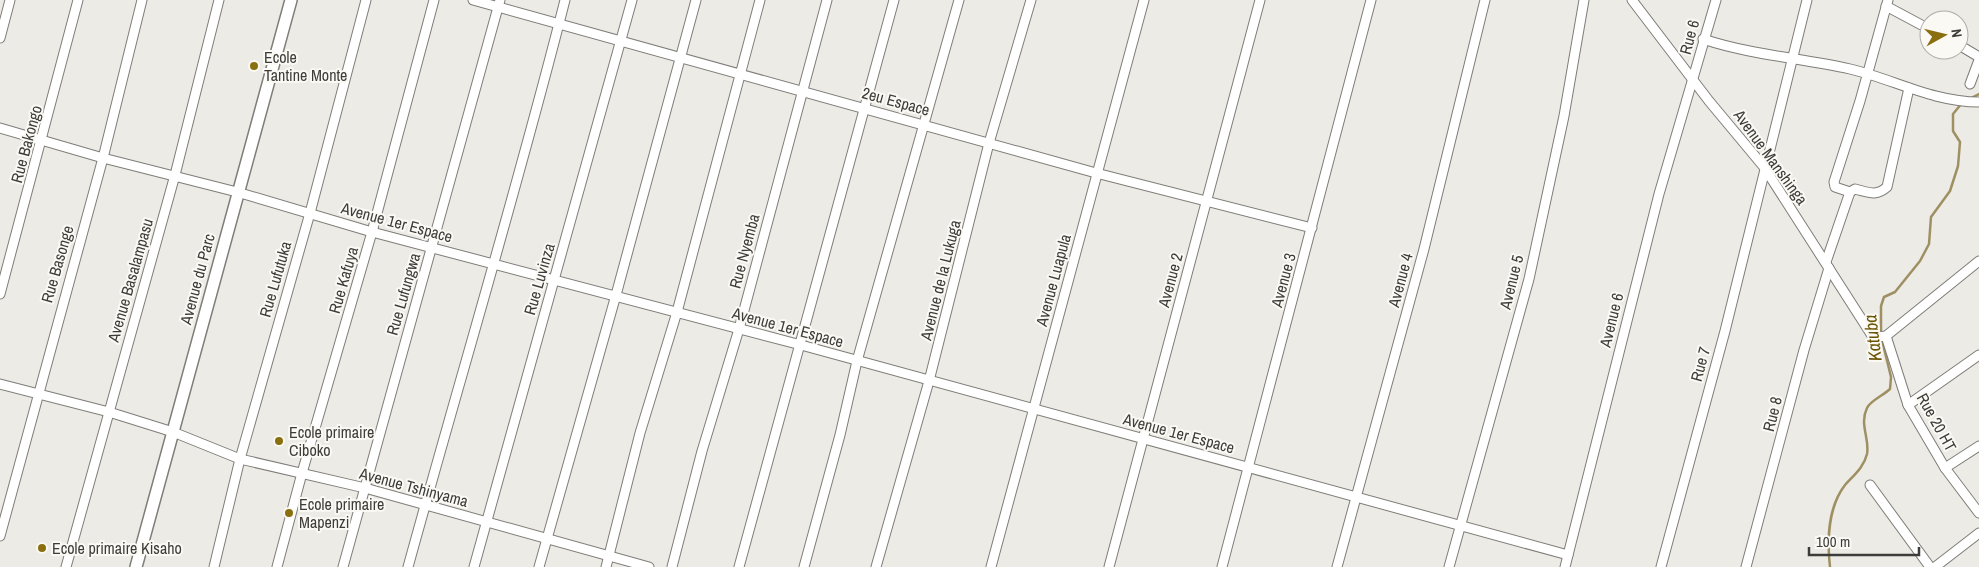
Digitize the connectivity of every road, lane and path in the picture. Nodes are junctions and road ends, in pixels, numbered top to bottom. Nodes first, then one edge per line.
1 (10, 0) edge
2 (78, 0) edge
3 (142, 0) edge
4 (219, 0) edge
5 (290, 0) edge
6 (366, 0) edge
7 (434, 0) edge
8 (473, 0) edge
9 (565, 0) edge
10 (632, 0) edge
11 (696, 0) edge
12 (760, 0) edge
13 (827, 0) edge
14 (894, 0) edge
15 (959, 0) edge
16 (1031, 0) edge
17 (1144, 0) edge
18 (1260, 0) edge
19 (1371, 0) edge
20 (1485, 0) edge
21 (1584, 0) edge
22 (1632, 0) edge
23 (1716, 0) edge
24 (1807, 0) edge
25 (499, 3) edge
26 (1887, 3) edge
27 (1919, 23) edge
28 (559, 24) junction
29 (0, 38) edge
30 (1703, 39) junction
31 (621, 41) junction
32 (680, 58) junction
33 (1979, 58) edge
34 (1794, 60) junction
35 (1867, 74) junction
36 (741, 76) junction
37 (1693, 82) junction
38 (1970, 84) dead end
39 (1909, 88) junction
40 (802, 91) junction
41 (1979, 102) edge
42 (864, 108) junction
43 (925, 125) junction
44 (0, 128) edge
45 (43, 140) junction
46 (990, 143) junction
47 (103, 158) junction
48 (1764, 167) junction
49 (1096, 173) junction
50 (175, 175) junction
51 (237, 192) junction
52 (1850, 192) junction
53 (1206, 202) junction
54 (310, 214) junction
55 (1312, 228) junction
56 (372, 232) junction
57 (432, 246) junction
58 (1979, 262) edge
59 (494, 263) junction
60 (1828, 265) junction
61 (555, 278) junction
62 (0, 294) edge
63 (616, 295) junction
64 (677, 312) junction
65 (739, 328) junction
66 (1886, 336) junction
67 (801, 345) junction
68 (1979, 355) edge
69 (857, 361) junction
70 (930, 381) junction
71 (0, 384) edge
72 (37, 393) junction
73 (1908, 405) junction
74 (1035, 409) junction
75 (109, 412) junction
76 (173, 432) junction
77 (1143, 440) junction
78 (1979, 446) edge
79 (240, 458) junction
80 (1249, 468) junction
81 (1945, 468) junction
82 (302, 473) junction
83 (1870, 485) dead end
84 (365, 488) junction
85 (1357, 496) junction
86 (424, 505) junction
87 (1979, 514) edge
88 (486, 522) junction
89 (1459, 526) junction
90 (1979, 533) edge
91 (0, 536) edge
92 (547, 540) junction
93 (1568, 555) junction
94 (608, 557) junction
95 (66, 567) edge
96 (136, 567) edge
97 (214, 567) edge
98 (278, 567) edge
99 (343, 567) edge
100 (408, 567) edge
101 (474, 567) edge
102 (540, 567) edge
103 (606, 567) edge
104 (649, 567) edge
105 (672, 567) edge
106 (739, 567) edge
107 (804, 567) edge
108 (876, 567) edge
109 (991, 567) edge
110 (1109, 567) edge
111 (1222, 567) edge
112 (1337, 567) edge
113 (1449, 567) edge
114 (1565, 567) edge
115 (1661, 567) edge
116 (1746, 567) edge
117 (1930, 567) edge
118 (1935, 567) edge

1 - 29 street
2 - 45 street, Rue Bakongo
3 - 47 street, Rue Basonge
4 - 50 street, Avenue Basalampasu
5 - 51 street, Avenue du Parc
6 - 54 street, Rue Lufutuka
7 - 56 street, Rue Kafuya
8 - 25 street, 2eu Espace
9 - 28 street
10 - 31 street, Rue Luvinza
11 - 32 street
12 - 36 street
13 - 40 street, Rue Nyemba
14 - 42 street
15 - 43 street
16 - 46 street, Avenue de la Lukuga
17 - 49 street, Avenue Luapula
18 - 53 street, Avenue 2
19 - 55 street, Avenue 3
20 - 85 street, Avenue 4
21 - 89 street, Avenue 5
22 - 37 street, Avenue Manshinga
23 - 30 street, Rue 6
24 - 34 street, Rue 7
25 - 28 street, 2eu Espace
25 - 57 street, Rue Lufungwa
26 - 27 street
26 - 35 street
28 - 31 street, 2eu Espace
28 - 59 street
30 - 34 street
30 - 37 street, Rue 6
31 - 32 street, 2eu Espace
31 - 61 street, Rue Luvinza
32 - 36 street, 2eu Espace
32 - 63 street
33 - 38 street
34 - 35 street
34 - 48 street, Rue 7
35 - 39 street
35 - 52 street
36 - 40 street, 2eu Espace
36 - 64 street
37 - 48 street, Avenue Manshinga
37 - 93 street, Avenue 6
39 - 41 street
39 - 52 street
40 - 42 street, 2eu Espace
40 - 65 street, Rue Nyemba
42 - 43 street, 2eu Espace
42 - 67 street
43 - 46 street, 2eu Espace
43 - 69 street
44 - 45 street, Avenue 1er Espace
45 - 47 street, Avenue 1er Espace
45 - 62 street, Rue Bakongo
46 - 49 street, 2eu Espace
46 - 70 street, Avenue de la Lukuga
47 - 50 street, Avenue 1er Espace
47 - 72 street, Rue Basonge
48 - 60 street, Avenue Manshinga
48 - 115 street, Rue 7
49 - 53 street, 2eu Espace
49 - 74 street, Avenue Luapula
50 - 51 street, Avenue 1er Espace
50 - 75 street, Avenue Basalampasu
51 - 54 street, Avenue 1er Espace
51 - 76 street, Avenue du Parc
52 - 60 street, Rue 8
53 - 55 street, 2eu Espace
53 - 77 street, Avenue 2
54 - 56 street, Avenue 1er Espace
54 - 79 street, Rue Lufutuka
55 - 80 street, Avenue 3
56 - 57 street, Avenue 1er Espace
56 - 82 street, Rue Kafuya
57 - 59 street, Avenue 1er Espace
57 - 84 street, Rue Lufungwa
58 - 66 street
59 - 61 street, Avenue 1er Espace
59 - 86 street
60 - 66 street, Avenue Manshinga
60 - 116 street, Rue 8
61 - 63 street, Avenue 1er Espace
61 - 88 street, Rue Luvinza
63 - 64 street, Avenue 1er Espace
63 - 92 street
64 - 65 street, Avenue 1er Espace
64 - 94 street
65 - 67 street, Avenue 1er Espace
65 - 105 street, Rue Nyemba
66 - 73 street, Rue 20 HT
67 - 69 street, Avenue 1er Espace
67 - 106 street
68 - 73 street
69 - 70 street, Avenue 1er Espace
69 - 107 street
70 - 74 street, Avenue 1er Espace
70 - 108 street, Avenue de la Lukuga
71 - 72 street, Avenue Tshinyama
72 - 75 street, Avenue Tshinyama
72 - 91 street, Rue Basonge
73 - 81 street, Rue 20 HT
74 - 77 street, Avenue 1er Espace
74 - 109 street, Avenue Luapula
75 - 76 street, Avenue Tshinyama
75 - 95 street, Avenue Basalampasu
76 - 79 street, Avenue Tshinyama
76 - 96 street, Avenue du Parc
77 - 80 street, Avenue 1er Espace
77 - 110 street, Avenue 2
78 - 81 street
79 - 82 street, Avenue Tshinyama
79 - 97 street, Rue Lufutuka
80 - 85 street, Avenue 1er Espace
80 - 111 street, Avenue 3
81 - 87 street, Rue 20 HT
82 - 84 street, Avenue Tshinyama
82 - 98 street, Rue Kafuya
83 - 117 street
84 - 86 street, Avenue Tshinyama
84 - 99 street, Rue Lufungwa
85 - 89 street, Avenue 1er Espace
85 - 112 street, Avenue 4
86 - 88 street, Avenue Tshinyama
86 - 100 street
88 - 92 street, Avenue Tshinyama
88 - 101 street, Rue Luvinza
89 - 93 street, Avenue 1er Espace
89 - 113 street, Avenue 5
90 - 118 street
92 - 94 street, Avenue Tshinyama
92 - 102 street
93 - 114 street, Avenue 6
94 - 103 street
94 - 104 street, Avenue Tshinyama

